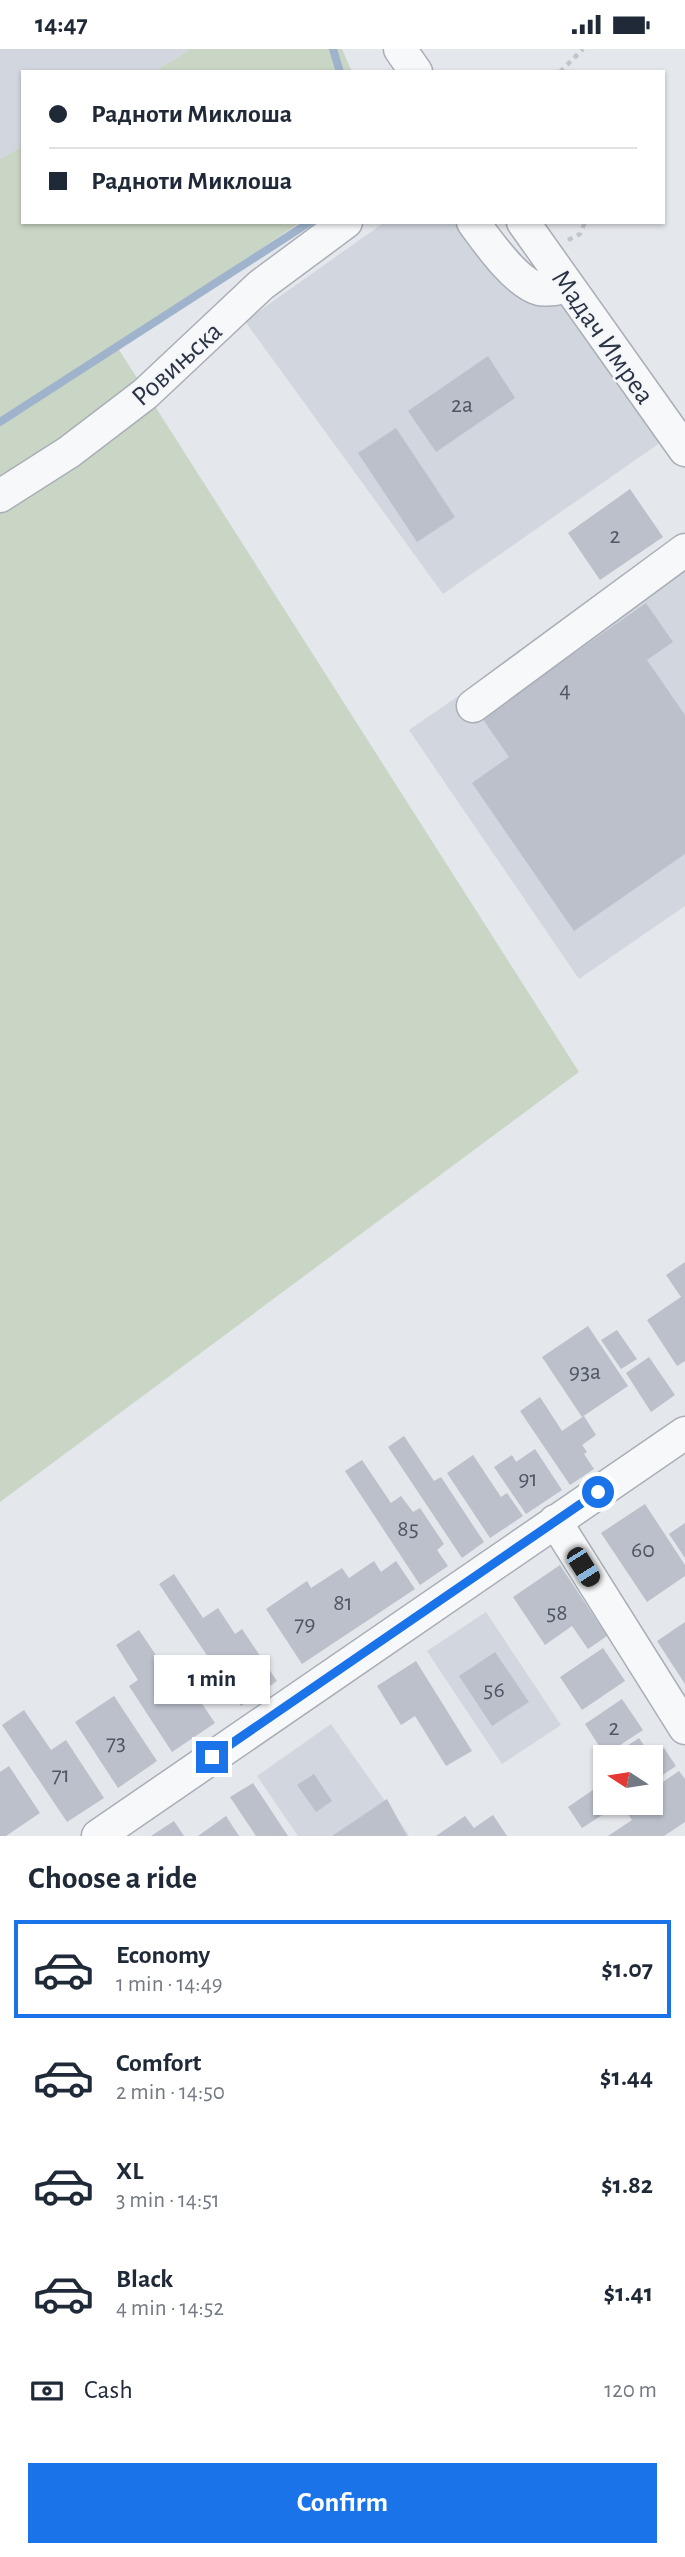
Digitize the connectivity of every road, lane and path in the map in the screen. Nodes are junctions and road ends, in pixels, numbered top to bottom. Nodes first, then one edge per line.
1 (400, 49) edge
2 (583, 49) edge
3 (415, 70) edge
4 (562, 70) edge
5 (342, 224) edge
6 (474, 224) edge
7 (524, 224) edge
8 (584, 224) edge
9 (557, 245) dead end
10 (565, 281) junction
11 (685, 450) edge
12 (0, 496) edge
13 (685, 550) edge
14 (474, 706) dead end
15 (685, 1433) edge
16 (555, 1521) junction
17 (685, 1728) edge
18 (98, 1836) edge

1 - 3 street
2 - 4 path
5 - 12 street, Ровињска
6 - 10 street
7 - 10 street, Мадач Имреа
8 - 9 path
10 - 11 street, Мадач Имреа
13 - 14 street
15 - 16 street
16 - 17 street
16 - 18 street

